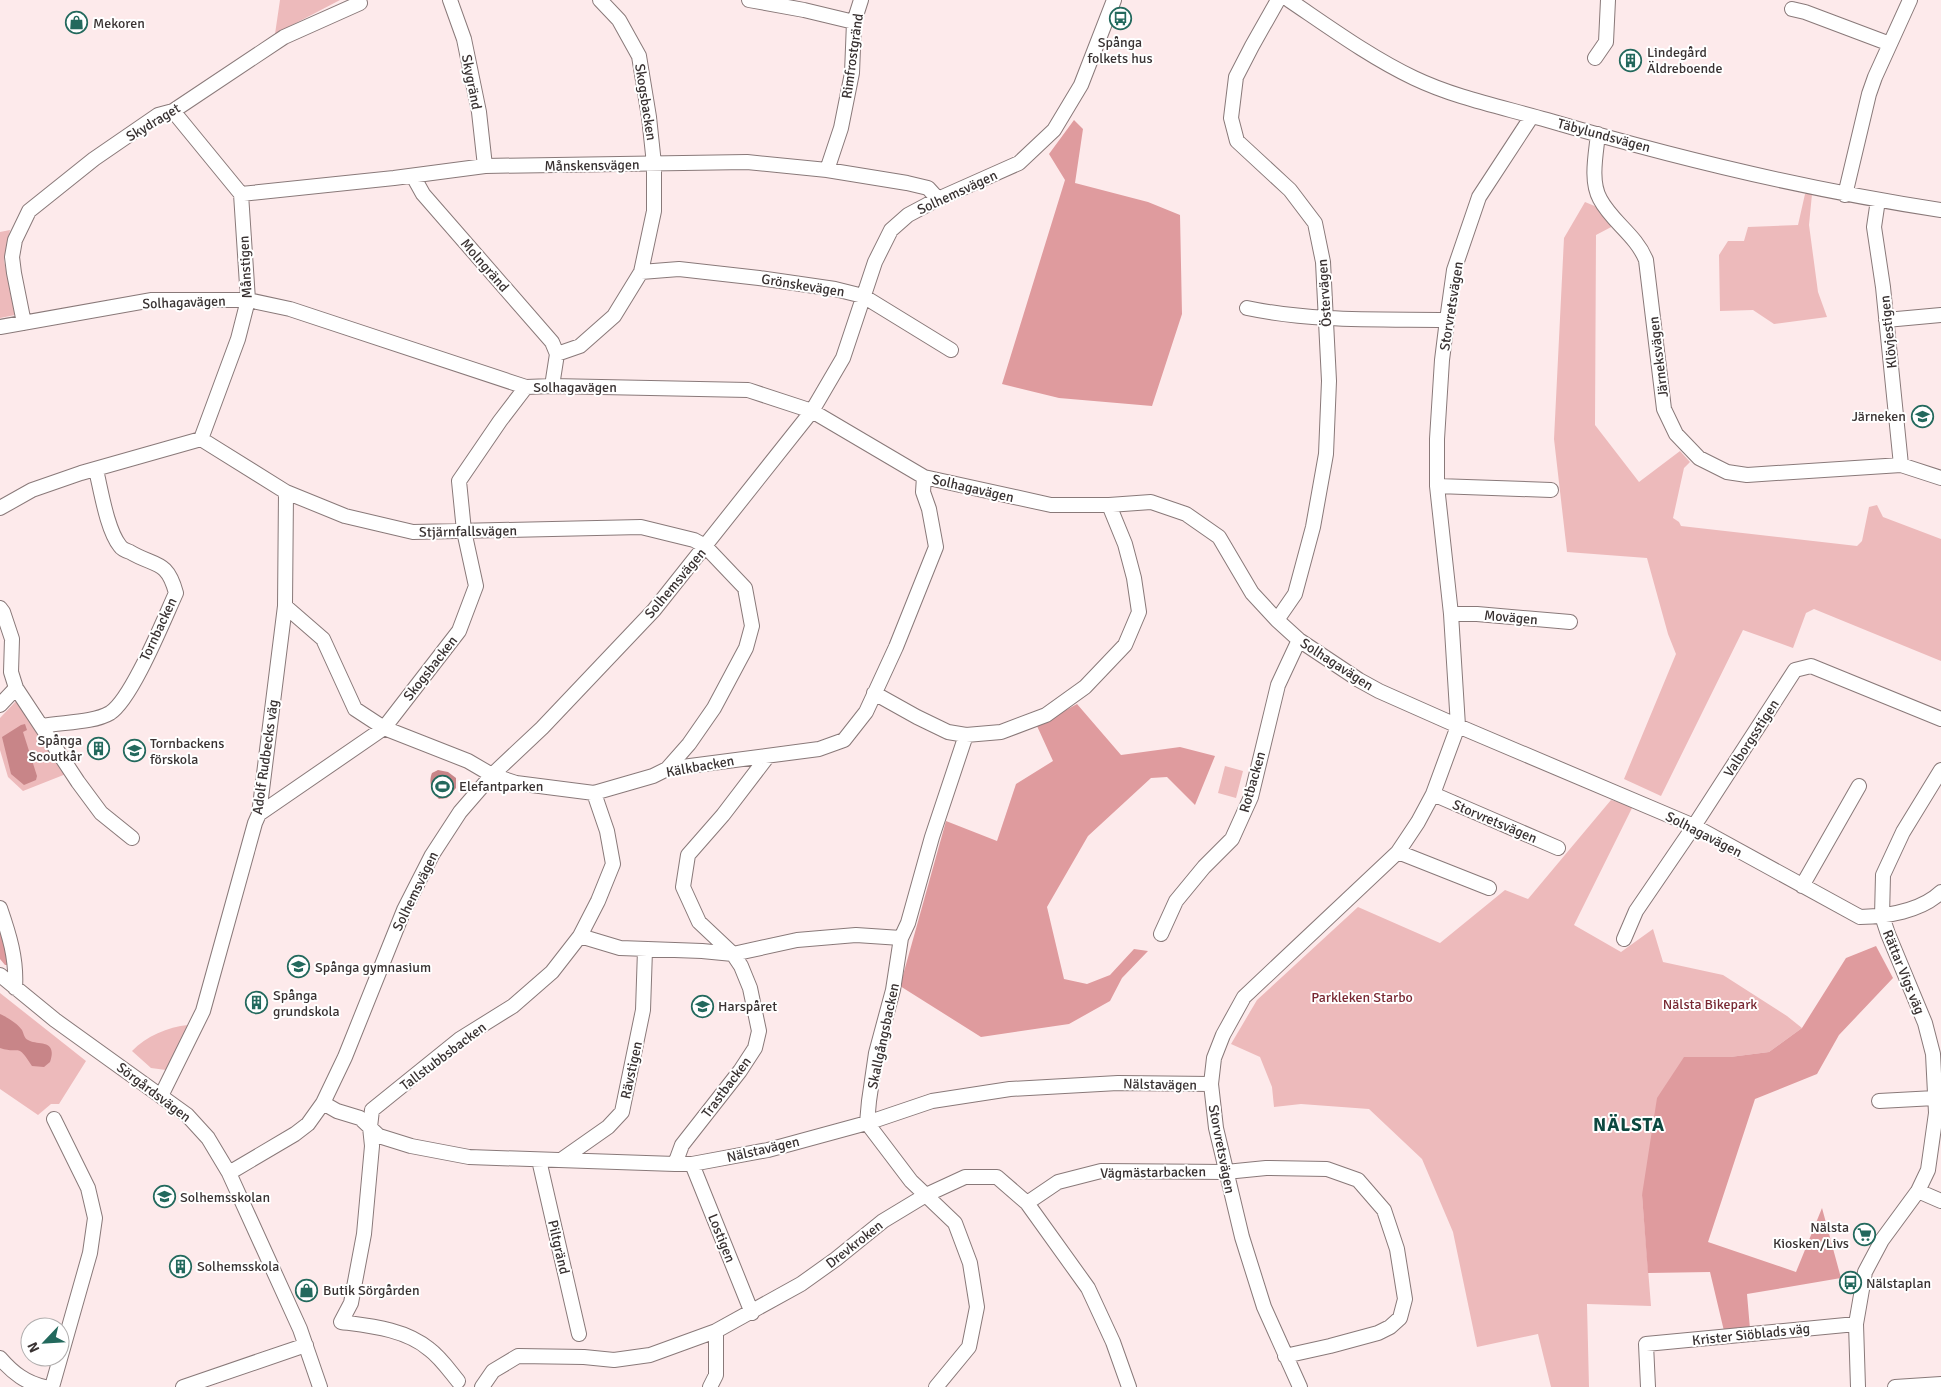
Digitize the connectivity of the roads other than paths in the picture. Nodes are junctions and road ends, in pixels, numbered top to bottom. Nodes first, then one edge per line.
1 (450, 0) edge
2 (600, 0) edge
3 (749, 0) edge
4 (861, 0) edge
5 (1114, 0) edge
6 (1278, 0) edge
7 (1289, 0) edge
8 (1608, 0) edge
9 (1910, 0) edge
10 (360, 3) dead end
11 (1792, 9) dead end
12 (854, 22) junction
13 (1890, 44) junction
14 (1595, 58) dead end
15 (172, 111) junction
16 (1532, 116) junction
17 (1598, 134) junction
18 (654, 164) junction
19 (485, 166) junction
20 (827, 170) junction
21 (413, 176) junction
22 (241, 194) junction
23 (1845, 195) junction
24 (938, 199) junction
25 (1878, 200) junction
26 (1941, 210) edge
27 (641, 272) junction
28 (862, 296) junction
29 (248, 300) junction
30 (1247, 308) dead end
31 (1941, 315) edge
32 (1326, 319) junction
33 (1447, 320) junction
34 (1886, 320) junction
35 (24, 323) junction
36 (0, 327) edge
37 (951, 350) dead end
38 (557, 354) junction
39 (552, 386) junction
40 (526, 387) junction
41 (812, 411) junction
42 (201, 439) junction
43 (1901, 465) junction
44 (96, 470) junction
45 (924, 477) junction
46 (1941, 478) edge
47 (1437, 486) junction
48 (1551, 490) dead end
49 (286, 492) junction
50 (1109, 505) junction
51 (0, 508) edge
52 (464, 531) junction
53 (705, 546) junction
54 (285, 606) junction
55 (0, 608) edge
56 (1451, 614) junction
57 (1277, 620) junction
58 (1570, 622) dead end
59 (1299, 640) junction
60 (16, 688) junction
61 (874, 693) junction
62 (0, 705) edge
63 (1941, 719) edge
64 (42, 726) junction
65 (1458, 726) junction
66 (384, 728) junction
67 (966, 735) junction
68 (689, 744) junction
69 (768, 756) junction
70 (698, 764) junction
71 (667, 768) junction
72 (1941, 770) edge
73 (492, 775) junction
74 (1859, 786) dead end
75 (594, 793) junction
76 (1432, 794) junction
77 (259, 814) junction
78 (1694, 826) junction
79 (132, 838) dead end
80 (1558, 848) dead end
81 (1398, 852) junction
82 (1802, 886) junction
83 (1489, 888) dead end
84 (1941, 892) edge
85 (0, 908) edge
86 (1882, 916) junction
87 (1161, 934) dead end
88 (580, 936) junction
89 (902, 938) junction
90 (1624, 938) dead end
91 (645, 950) junction
92 (733, 954) junction
93 (0, 975) edge
94 (15, 988) junction
95 (1211, 1084) junction
96 (161, 1096) junction
97 (1935, 1098) junction
98 (1879, 1101) dead end
99 (323, 1103) junction
100 (1938, 1114) edge
101 (54, 1119) dead end
102 (867, 1123) junction
103 (370, 1127) junction
104 (539, 1160) junction
105 (561, 1160) junction
106 (675, 1164) junction
107 (692, 1164) junction
108 (1226, 1172) junction
109 (229, 1173) junction
110 (1918, 1191) junction
111 (926, 1195) junction
112 (1941, 1201) edge
113 (1027, 1203) junction
114 (752, 1313) junction
115 (1856, 1324) junction
116 (716, 1332) junction
117 (579, 1334) dead end
118 (306, 1345) junction
119 (1285, 1356) junction
120 (0, 1358) edge
121 (458, 1381) dead end
122 (1941, 1384) edge
123 (45, 1387) edge
124 (52, 1387) edge
125 (183, 1387) edge
126 (320, 1387) edge
127 (482, 1387) edge
128 (710, 1387) edge
129 (936, 1387) edge
130 (1129, 1387) edge
131 (1300, 1387) edge
132 (1648, 1387) edge
133 (1858, 1387) edge
134 (1895, 1387) edge

1 - 19 street, Skygränd
2 - 18 street, Skogsbacken
3 - 12 street
4 - 12 street, Rimfrostgränd
5 - 24 street, Solhemsvägen
6 - 32 street, Östervägen
7 - 16 street, Täbylundsvägen
8 - 14 street
9 - 13 street
10 - 15 street, Skydraget
11 - 13 street
12 - 20 street, Rimfrostgränd
13 - 23 street
15 - 22 street
15 - 35 street, Skydraget
16 - 17 street, Täbylundsvägen
16 - 33 street, Storvretsvägen
17 - 23 street, Täbylundsvägen
17 - 43 street, Järneksvägen
18 - 19 street, Månskensvägen
18 - 20 street, Månskensvägen
18 - 27 street, Skogsbacken
19 - 21 street, Månskensvägen
20 - 24 street, Månskensvägen
21 - 22 street, Månskensvägen
21 - 38 street, Molngränd
22 - 29 street, Månstigen
23 - 25 street, Täbylundsvägen
24 - 28 street, Solhemsvägen
25 - 26 street, Täbylundsvägen
25 - 34 street, Klövjestigen
27 - 28 street, Grönskevägen
27 - 38 street, Skogsbacken
28 - 37 street, Grönskevägen
28 - 41 street, Solhemsvägen
29 - 35 street, Solhagavägen
29 - 40 street, Solhagavägen
29 - 42 street, Månstigen
30 - 32 street
31 - 34 street
32 - 33 street
32 - 57 street, Östervägen
33 - 47 street, Storvretsvägen
34 - 43 street, Klövjestigen
35 - 36 street, Solhagavägen
38 - 39 street
39 - 40 street, Solhagavägen
39 - 41 street, Solhagavägen
40 - 52 street, Skogsbacken
41 - 45 street, Solhagavägen
41 - 53 street, Solhemsvägen
42 - 44 street
42 - 49 street, Stjärnfallsvägen
43 - 46 street, Järneksvägen
44 - 51 street
44 - 64 street, Tornbacken
45 - 50 street, Solhagavägen
45 - 61 street, Kälkbacken
47 - 48 street
47 - 56 street, Storvretsvägen
49 - 52 street, Stjärnfallsvägen
49 - 54 street, Adolf Rudbecks väg
50 - 57 street, Solhagavägen
50 - 67 street
52 - 53 street, Stjärnfallsvägen
52 - 66 street, Skogsbacken
53 - 68 street, Stjärnfallsvägen
53 - 73 street, Solhemsvägen
54 - 66 street, Kälkbacken
54 - 77 street, Adolf Rudbecks väg
55 - 60 street
56 - 58 street, Movägen
56 - 65 street, Storvretsvägen
57 - 59 street, Solhagavägen
59 - 65 street, Solhagavägen
59 - 87 street, Rotbacken
60 - 62 street
60 - 64 street
61 - 67 street
61 - 69 street, Kälkbacken
63 - 78 street, Valborgsstigen
64 - 79 street
65 - 76 street, Storvretsvägen
65 - 78 street, Solhagavägen
66 - 73 street, Kälkbacken
66 - 77 street, Skogsbacken
67 - 89 street, Skallgångsbacken
68 - 70 street
68 - 71 street, Stjärnfallsvägen
69 - 70 street, Kälkbacken
69 - 92 street, Trastbacken
70 - 71 street, Kälkbacken
71 - 75 street, Kälkbacken
72 - 86 street, Rättar Vigs väg
73 - 75 street, Kälkbacken
73 - 99 street, Solhemsvägen
74 - 82 street
75 - 88 street, Tallstubbsbacken
76 - 80 street, Storvretsvägen
76 - 81 street, Storvretsvägen
77 - 96 street, Adolf Rudbecks väg
78 - 82 street, Solhagavägen
78 - 90 street, Valborgsstigen
81 - 83 street
81 - 95 street, Storvretsvägen
82 - 86 street, Solhagavägen
84 - 86 street, Solhagavägen
85 - 94 street
86 - 97 street, Rättar Vigs väg
88 - 91 street
88 - 103 street, Tallstubbsbacken
89 - 92 street
89 - 102 street, Skallgångsbacken
91 - 92 street
91 - 105 street, Rävstigen
92 - 106 street, Trastbacken
93 - 94 street, Sörgårdsvägen
94 - 96 street, Sörgårdsvägen
95 - 102 street, Nälstavägen
95 - 108 street, Storvretsvägen
96 - 109 street, Sörgårdsvägen
97 - 98 street
97 - 100 street, Rättar Vigs väg
99 - 103 street, Nälstavägen
99 - 109 street, Solhemsvägen
100 - 110 street, Rättar Vigs väg
101 - 124 street
102 - 107 street, Nälstavägen
102 - 111 street
103 - 104 street, Nälstavägen
103 - 121 street, Tallstubbsbacken
104 - 105 street, Nälstavägen
104 - 117 street, Piltgränd
105 - 106 street, Nälstavägen
106 - 107 street, Nälstavägen
107 - 114 street, Lostigen
108 - 113 street, Vägmästarbacken
108 - 119 street, Storvretsvägen
108 - 119 street, Vägmästarbacken
109 - 118 street, Sörgårdsvägen
110 - 112 street
110 - 115 street, Rättar Vigs väg
111 - 113 street, Drevkroken
111 - 114 street, Drevkroken
111 - 129 street
113 - 130 street, Drevkroken
114 - 116 street, Drevkroken
115 - 132 street, Krister Siöblads väg
115 - 133 street, Rättar Vigs väg
116 - 127 street, Drevkroken
116 - 128 street
118 - 125 street
118 - 126 street, Sörgårdsvägen
119 - 131 street, Storvretsvägen
120 - 123 street
122 - 134 street

